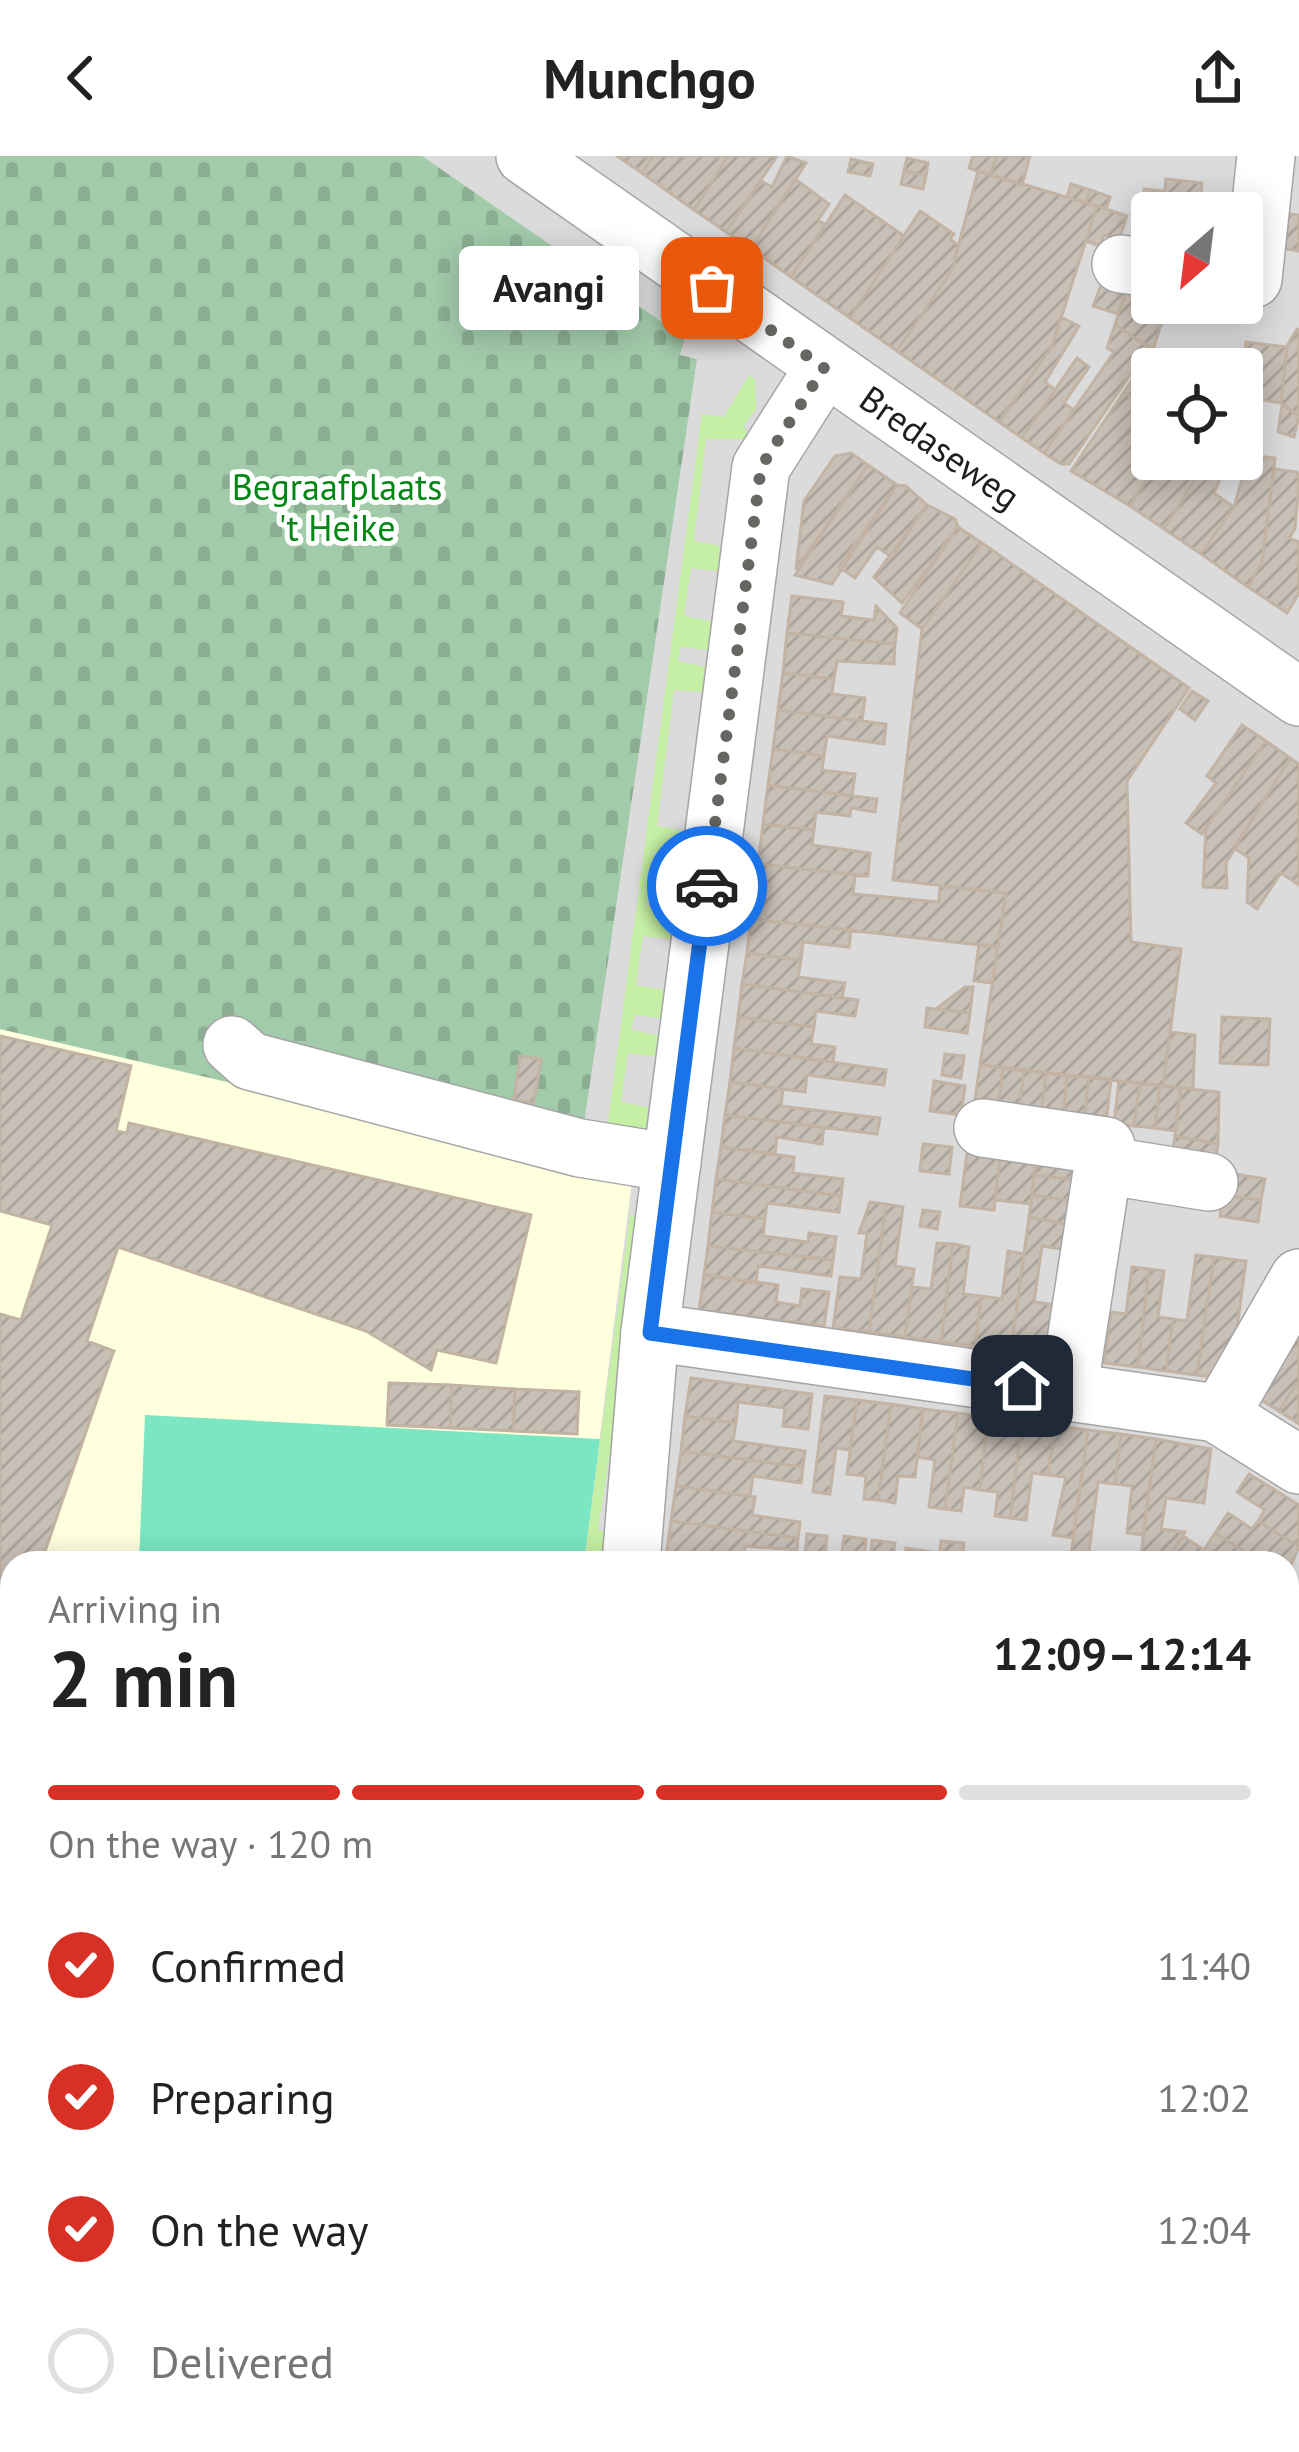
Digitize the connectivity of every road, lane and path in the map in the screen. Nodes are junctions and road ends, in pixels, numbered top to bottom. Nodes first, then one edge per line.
1 (525, 156) edge
2 (1266, 156) edge
3 (1262, 192) edge
4 (824, 368) junction
5 (1299, 698) edge
6 (232, 1045) dead end
7 (983, 1128) dead end
8 (672, 1162) junction
9 (1103, 1165) junction
10 (1209, 1182) dead end
11 (1299, 1278) edge
12 (650, 1333) junction
13 (1068, 1393) junction
14 (1220, 1415) junction
15 (1299, 1465) edge
16 (632, 1551) edge

1 - 4 street, Bredaseweg
2 - 3 street
4 - 5 street, Bredaseweg
4 - 8 street
6 - 8 street
7 - 9 street
8 - 12 street
9 - 10 street
9 - 13 street
11 - 14 street
12 - 13 street
12 - 16 street
13 - 14 street
14 - 15 street

